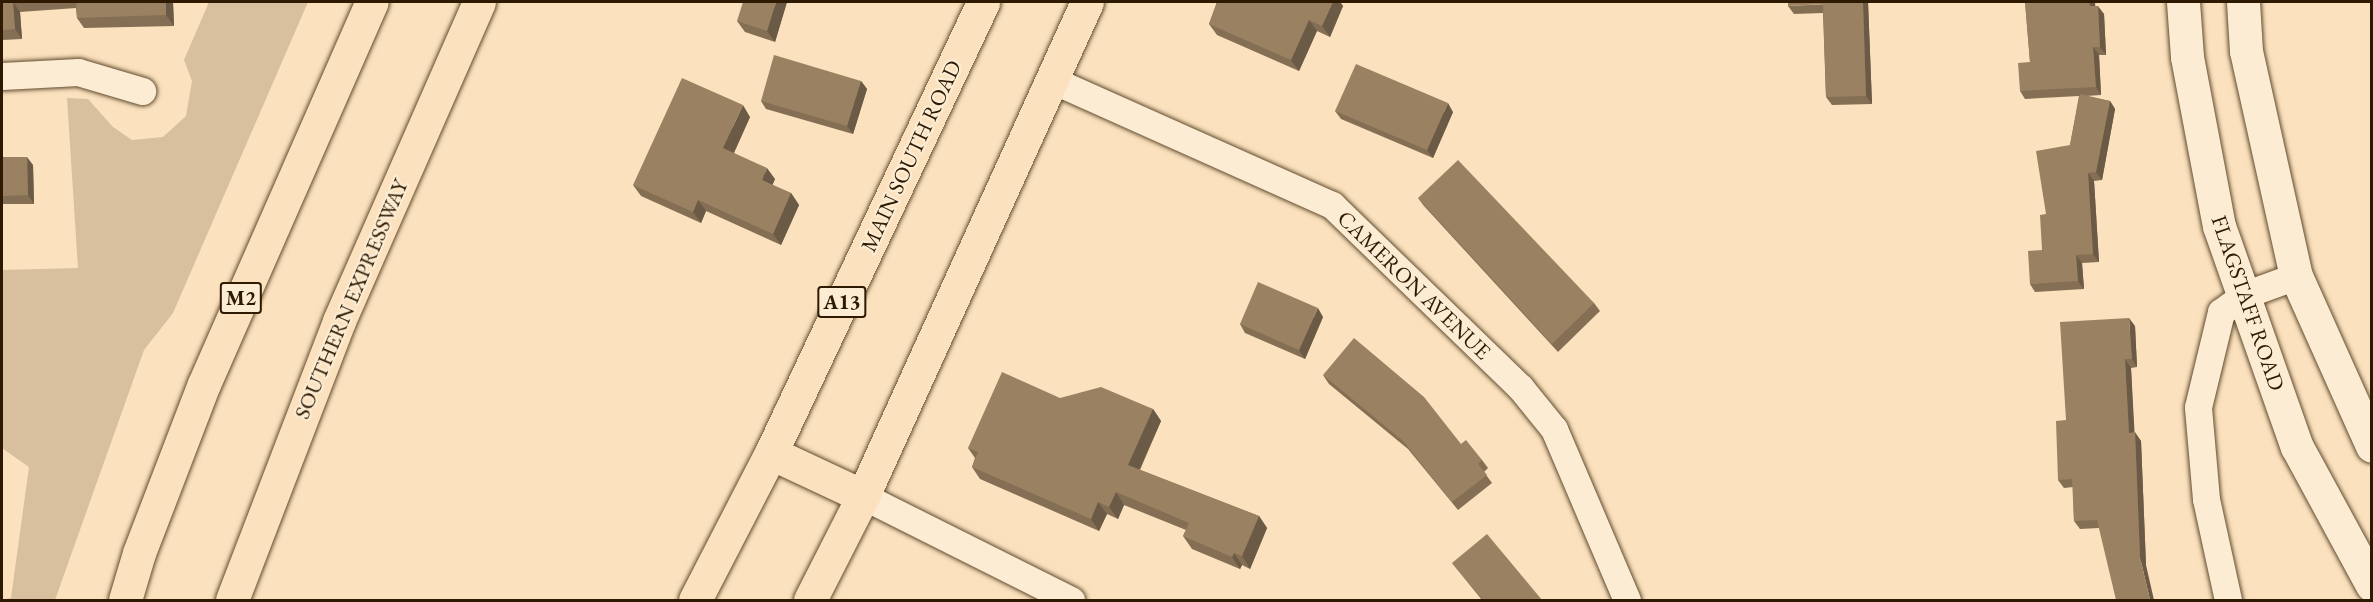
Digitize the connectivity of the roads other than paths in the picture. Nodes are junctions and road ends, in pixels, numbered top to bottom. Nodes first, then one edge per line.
1 (372, 2) edge
2 (479, 2) edge
3 (983, 2) edge
4 (1087, 2) edge
5 (2183, 2) edge
6 (2243, 2) edge
7 (2, 76) edge
8 (1050, 79) junction
9 (142, 91) dead end
10 (2295, 276) junction
11 (2244, 296) junction
12 (2372, 446) edge
13 (771, 453) junction
14 (863, 495) junction
15 (2372, 585) edge
16 (125, 600) edge
17 (232, 600) edge
18 (695, 600) edge
19 (810, 600) edge
20 (1071, 600) edge
21 (1627, 600) edge
22 (2228, 600) edge

1 - 16 highway, M2
2 - 17 highway, SOUTHERN EXPRESSWAY
3 - 13 highway, MAIN SOUTH ROAD / A13
4 - 8 highway
5 - 11 main road, FLAGSTAFF ROAD
6 - 10 main road
7 - 9 street
8 - 14 highway
8 - 21 street, CAMERON AVENUE
10 - 11 street
10 - 12 main road
11 - 15 main road, FLAGSTAFF ROAD
11 - 22 street
13 - 14 highway
13 - 18 highway, MAIN SOUTH ROAD / A13
14 - 19 highway
14 - 20 street

